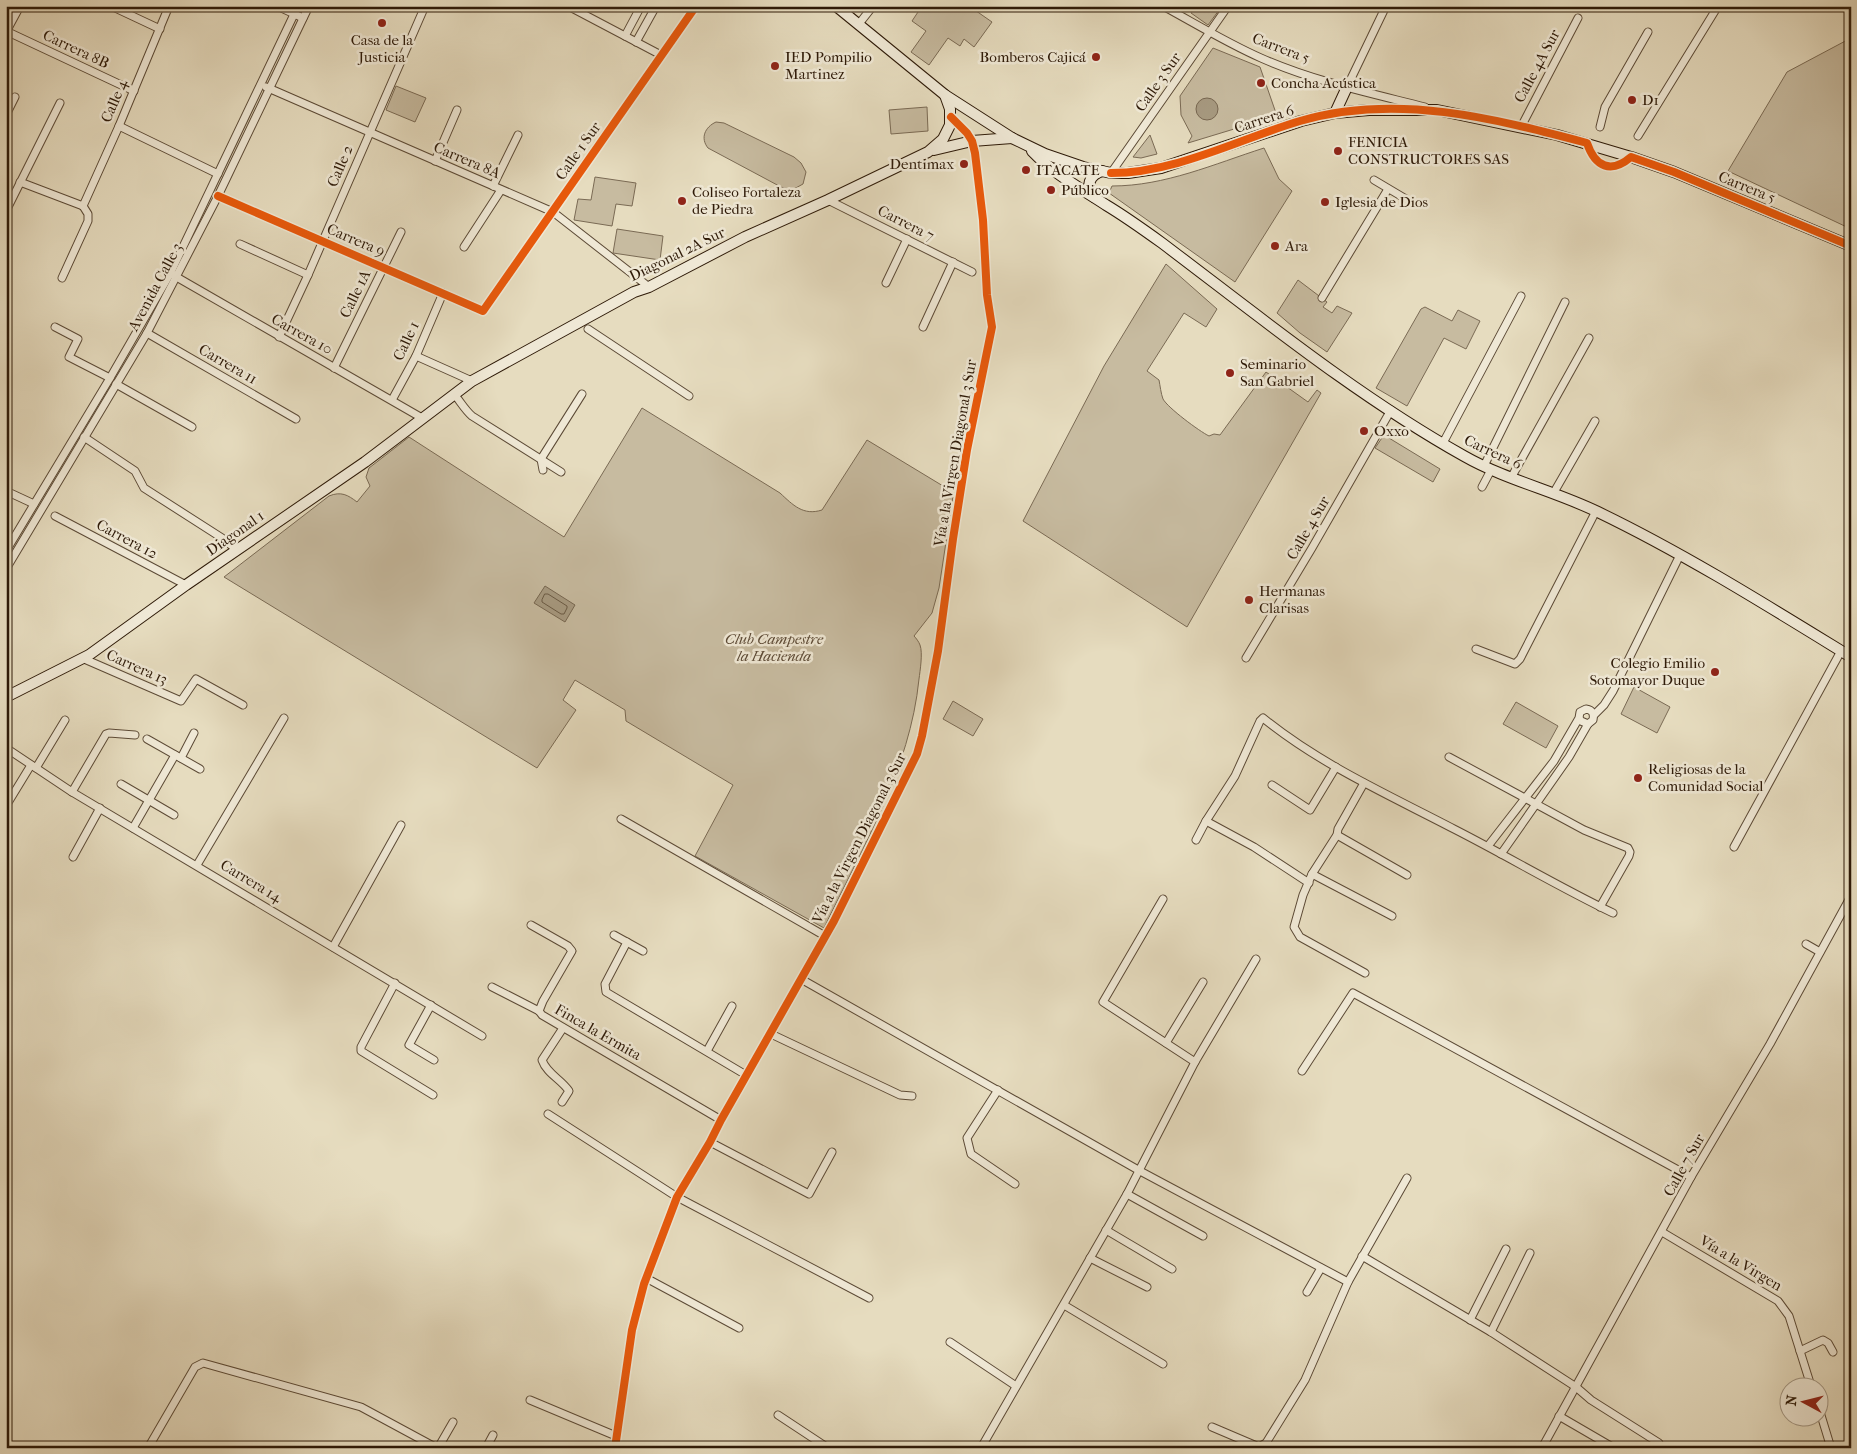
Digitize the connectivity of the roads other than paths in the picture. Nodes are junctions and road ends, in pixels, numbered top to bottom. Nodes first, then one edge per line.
1 (20, 6) edge
2 (110, 6) edge
3 (169, 6) edge
4 (278, 6) edge
5 (298, 6) edge
6 (309, 6) edge
7 (425, 6) edge
8 (568, 6) edge
9 (641, 6) edge
10 (656, 6) edge
11 (696, 6) edge
12 (836, 6) edge
13 (873, 6) edge
14 (1163, 6) edge
15 (1228, 6) edge
16 (1386, 6) edge
17 (1718, 6) edge
18 (294, 14) junction
19 (304, 18) junction
20 (1578, 18) dead end
21 (858, 25) junction
22 (160, 29) junction
23 (6, 32) edge
24 (1648, 32) dead end
25 (1208, 33) junction
26 (625, 36) junction
27 (636, 42) junction
28 (661, 55) junction
29 (260, 85) junction
30 (1347, 87) junction
31 (270, 89) junction
32 (134, 91) junction
33 (945, 95) junction
34 (15, 98) dead end
35 (60, 103) dead end
36 (457, 110) dead end
37 (1437, 110) junction
38 (1335, 113) junction
39 (6, 115) edge
40 (951, 117) junction
41 (119, 126) junction
42 (1521, 127) junction
43 (1600, 127) dead end
44 (369, 133) junction
45 (518, 135) dead end
46 (1638, 136) dead end
47 (1012, 138) junction
48 (972, 141) junction
49 (1587, 143) junction
50 (1027, 146) junction
51 (928, 152) junction
52 (1631, 157) junction
53 (434, 161) junction
54 (1107, 172) junction
55 (218, 174) junction
56 (1374, 180) dead end
57 (20, 182) junction
58 (493, 186) junction
59 (1388, 189) junction
60 (501, 190) junction
61 (218, 196) junction
62 (1094, 197) junction
63 (1406, 199) dead end
64 (828, 200) junction
65 (83, 206) junction
66 (7, 209) edge
67 (553, 212) junction
68 (401, 232) dead end
69 (907, 239) junction
70 (323, 241) junction
71 (240, 244) dead end
72 (1851, 246) edge
73 (464, 247) dead end
74 (953, 262) junction
75 (384, 267) junction
76 (972, 272) dead end
77 (170, 274) junction
78 (308, 276) junction
79 (62, 278) dead end
80 (177, 278) junction
81 (886, 282) dead end
82 (649, 287) junction
83 (443, 293) junction
84 (1521, 296) dead end
85 (1322, 298) dead end
86 (1565, 302) dead end
87 (483, 311) joint
88 (56, 327) dead end
89 (923, 327) dead end
90 (588, 329) dead end
91 (147, 333) junction
92 (279, 336) junction
93 (1589, 338) dead end
94 (416, 356) junction
95 (334, 368) junction
96 (110, 378) junction
97 (472, 381) junction
98 (116, 384) junction
99 (454, 394) junction
100 (582, 394) dead end
101 (689, 396) dead end
102 (392, 400) junction
103 (1391, 410) junction
104 (422, 418) junction
105 (296, 419) dead end
106 (1595, 421) dead end
107 (192, 426) dead end
108 (84, 437) junction
109 (1443, 444) junction
110 (541, 460) junction
111 (1488, 468) junction
112 (543, 470) dead end
113 (561, 472) dead end
114 (1511, 478) junction
115 (1482, 487) dead end
116 (6, 491) edge
117 (1553, 494) junction
118 (34, 504) junction
119 (1596, 511) junction
120 (55, 516) dead end
121 (237, 550) junction
122 (6, 551) edge
123 (1680, 555) junction
124 (6, 569) edge
125 (186, 585) junction
126 (1476, 649) dead end
127 (1841, 651) junction
128 (1851, 657) edge
129 (82, 658) junction
130 (1246, 658) dead end
131 (6, 697) edge
132 (243, 705) dead end
133 (1594, 715) junction
134 (284, 718) dead end
135 (1579, 718) junction
136 (65, 720) dead end
137 (1588, 724) junction
138 (194, 733) dead end
139 (135, 735) dead end
140 (147, 739) dead end
141 (1567, 739) junction
142 (1576, 745) junction
143 (6, 748) edge
144 (178, 757) junction
145 (1450, 757) dead end
146 (33, 767) junction
147 (1336, 767) junction
148 (200, 769) dead end
149 (1542, 778) junction
150 (1364, 783) junction
151 (120, 784) dead end
152 (1550, 784) junction
153 (1272, 785) dead end
154 (72, 792) junction
155 (1525, 798) junction
156 (148, 800) junction
157 (1536, 803) junction
158 (6, 806) edge
159 (100, 808) junction
160 (174, 815) dead end
161 (621, 819) dead end
162 (1206, 821) junction
163 (401, 825) dead end
164 (133, 828) junction
165 (1337, 835) junction
166 (1498, 835) junction
167 (1196, 840) dead end
168 (1509, 842) junction
169 (1488, 846) junction
170 (1734, 847) dead end
171 (1501, 854) junction
172 (73, 857) dead end
173 (197, 865) junction
174 (1312, 874) junction
175 (1407, 875) dead end
176 (1309, 883) junction
177 (1851, 896) edge
178 (1163, 899) dead end
179 (1600, 907) junction
180 (1613, 913) dead end
181 (1392, 916) dead end
182 (530, 925) dead end
183 (614, 935) dead end
184 (825, 936) junction
185 (627, 942) junction
186 (1806, 944) dead end
187 (333, 946) junction
188 (643, 951) dead end
189 (1820, 952) junction
190 (1256, 959) dead end
191 (1365, 973) dead end
192 (802, 979) junction
193 (1203, 982) dead end
194 (395, 983) junction
195 (492, 987) dead end
196 (431, 1005) junction
197 (732, 1006) dead end
198 (539, 1011) junction
199 (563, 1028) junction
200 (771, 1034) junction
201 (482, 1036) dead end
202 (1166, 1043) junction
203 (707, 1051) junction
204 (434, 1060) dead end
205 (1195, 1062) junction
206 (1302, 1071) dead end
207 (746, 1075) junction
208 (998, 1090) junction
209 (433, 1095) dead end
210 (912, 1096) dead end
211 (562, 1102) dead end
212 (548, 1114) dead end
213 (720, 1120) junction
214 (710, 1142) junction
215 (832, 1152) dead end
216 (1140, 1171) junction
217 (1692, 1177) junction
218 (1407, 1178) dead end
219 (1016, 1184) dead end
220 (1127, 1194) junction
221 (677, 1197) junction
222 (1106, 1230) junction
223 (1662, 1232) junction
224 (1203, 1236) dead end
225 (1506, 1249) dead end
226 (1530, 1253) dead end
227 (1362, 1256) junction
228 (1090, 1258) junction
229 (1321, 1268) junction
230 (1172, 1269) dead end
231 (646, 1278) junction
232 (1348, 1282) junction
233 (1147, 1287) dead end
234 (1307, 1292) dead end
235 (868, 1298) dead end
236 (1064, 1305) junction
237 (1470, 1320) junction
238 (739, 1328) dead end
239 (1491, 1332) junction
240 (950, 1342) dead end
241 (1800, 1351) junction
242 (1833, 1352) dead end
243 (1163, 1364) dead end
244 (1808, 1376) edge
245 (1016, 1386) junction
246 (1576, 1387) junction
247 (530, 1400) dead end
248 (778, 1415) dead end
249 (1559, 1416) junction
250 (453, 1422) dead end
251 (1824, 1426) edge
252 (1212, 1427) dead end
253 (493, 1435) dead end
254 (616, 1436) junction
255 (1658, 1443) dead end
256 (424, 1444) edge
257 (148, 1448) edge
258 (437, 1448) edge
259 (486, 1448) edge
260 (615, 1448) edge
261 (828, 1448) edge
262 (981, 1448) edge
263 (1542, 1448) edge
264 (1614, 1448) edge
265 (1831, 1448) edge

1 - 23 street
2 - 22 street
3 - 22 street, Calle 4
4 - 18 street
5 - 18 street, Avenida Calle 3
6 - 19 street, Avenida Calle 3
7 - 44 street, Calle 2
8 - 26 street
9 - 26 street
10 - 27 street
11 - 28 street, Calle 1 Sur
12 - 21 main road, Carrera 6
13 - 21 street
14 - 25 street, Carrera 5
15 - 25 street, Calle 3 Sur
16 - 30 street
17 - 46 street
18 - 19 street
18 - 29 street, Avenida Calle 3
19 - 31 street, Avenida Calle 3
20 - 42 street, Calle 4A Sur
21 - 33 main road, Carrera 6
22 - 32 street, Calle 4
23 - 32 street, Carrera 8B
24 - 43 street
25 - 30 street, Carrera 5
25 - 54 street, Calle 3 Sur
26 - 27 street
27 - 28 street
28 - 67 street, Calle 1 Sur
29 - 31 street, Carrera 8A
29 - 55 street, Avenida Calle 3
30 - 37 street, Carrera 5
30 - 38 main road
31 - 44 street, Carrera 8A
31 - 61 street, Avenida Calle 3
32 - 41 street, Calle 4
33 - 40 main road
33 - 47 main road, Carrera 6
34 - 39 street
35 - 57 street
36 - 53 street
37 - 38 main road, Carrera 6
37 - 42 main road, Carrera 5
38 - 54 main road, Carrera 6
40 - 48 street
40 - 51 main road
41 - 55 street
41 - 65 street, Calle 4
42 - 49 main road, Carrera 5
44 - 53 street, Carrera 8A
44 - 70 street, Calle 2
45 - 58 street
47 - 48 main road
47 - 50 main road, Carrera 6
48 - 51 main road
48 - 184 street, Vía a la Virgen Diagonal 3 Sur
49 - 52 main road, Carrera 5
49 - 52 street
50 - 54 main road, Carrera 6
50 - 62 main road, Carrera 6
51 - 64 main road, Diagonal 2A Sur
52 - 72 main road, Carrera 5
53 - 58 street, Carrera 8A
54 - 62 main road
55 - 77 street, Avenida Calle 3
56 - 59 street
57 - 65 street
57 - 66 street
58 - 60 street, Carrera 8A
59 - 63 street
59 - 85 street
60 - 67 street, Carrera 8A
60 - 73 street
61 - 70 street, Carrera 9
61 - 80 street, Avenida Calle 3
62 - 103 main road, Carrera 6
64 - 69 street, Carrera 7
64 - 82 main road, Diagonal 2A Sur
65 - 79 street
67 - 82 street, Carrera 8A
67 - 87 street, Calle 1 Sur
68 - 75 street, Calle 1A
69 - 74 street, Carrera 7
69 - 81 street
70 - 75 street, Carrera 9
70 - 78 street, Calle 2
71 - 78 street
74 - 76 street, Carrera 7
74 - 89 street
75 - 83 street, Carrera 9
75 - 95 street, Calle 1A
77 - 80 street, Carrera 10
77 - 96 street, Avenida Calle 3
78 - 92 street, Calle 2
80 - 91 street, Avenida Calle 3
80 - 92 street, Carrera 10
82 - 97 main road, Diagonal 2A Sur
83 - 87 street, Carrera 9
83 - 94 street, Calle 1
84 - 109 street
86 - 111 street
88 - 96 street
90 - 101 street
91 - 98 street, Avenida Calle 3
91 - 105 street, Carrera 11
92 - 95 street, Carrera 10
93 - 114 street
94 - 97 street
94 - 102 street, Calle 1
95 - 102 street, Carrera 10
96 - 118 street, Avenida Calle 3
97 - 99 main road, Diagonal 1
98 - 107 street
98 - 108 street, Avenida Calle 3
99 - 104 main road, Diagonal 1
99 - 110 street
100 - 110 street
102 - 104 street, Carrera 10
103 - 109 main road, Carrera 6
103 - 130 street, Calle 4 Sur
104 - 121 main road, Diagonal 1
106 - 117 street
108 - 121 street
108 - 124 street, Avenida Calle 3
109 - 111 main road, Carrera 6
110 - 112 street
110 - 113 street
111 - 114 main road, Carrera 6
111 - 115 street
114 - 117 main road, Carrera 6
116 - 118 street
117 - 119 main road, Carrera 6
118 - 122 street, Avenida Calle 3
119 - 123 main road, Carrera 6
119 - 126 street
120 - 125 street, Carrera 12
121 - 125 main road, Diagonal 1
123 - 127 main road, Carrera 6
123 - 133 street
125 - 129 main road, Diagonal 1
127 - 128 main road, Carrera 6
127 - 170 street
129 - 131 main road, Diagonal 1
129 - 132 street, Carrera 13
133 - 135 street
133 - 137 street
134 - 173 street
135 - 137 street
135 - 141 street
136 - 146 street
137 - 142 street
138 - 144 street
139 - 154 street
140 - 144 street
141 - 142 street
141 - 149 street
142 - 152 street
143 - 146 street, Carrera 14
144 - 148 street
144 - 156 street
145 - 155 street
146 - 154 street, Carrera 14
146 - 158 street
147 - 150 street
147 - 153 street
147 - 162 street
149 - 152 street
149 - 155 street
150 - 165 street
150 - 169 street
151 - 156 street
152 - 157 street
154 - 159 street, Carrera 14
155 - 157 street
155 - 166 street
156 - 160 street
156 - 164 street
157 - 168 street
157 - 179 street
159 - 164 street, Carrera 14
159 - 172 street
161 - 184 street
162 - 167 street
162 - 176 street
163 - 187 street
164 - 173 street, Carrera 14
165 - 174 street
165 - 175 street
166 - 168 street
166 - 169 street
168 - 171 street
169 - 171 street
171 - 179 street
173 - 187 street, Carrera 14
174 - 176 street
174 - 181 street
176 - 191 street
177 - 189 street, Calle 7 Sur
178 - 202 street
179 - 180 street
182 - 198 street, Finca la Ermita
183 - 185 street
184 - 192 street, Vía a la Virgen Diagonal 3 Sur
185 - 188 street
185 - 203 street
186 - 189 street
187 - 194 street, Carrera 14
189 - 217 street, Calle 7 Sur
190 - 205 street
192 - 200 street, Vía a la Virgen Diagonal 3 Sur
192 - 208 street
193 - 202 street
194 - 196 street, Carrera 14
194 - 209 street
195 - 198 street
196 - 201 street, Carrera 14
196 - 204 street
197 - 203 street
198 - 199 street, Finca la Ermita
199 - 211 street
199 - 213 street, Finca la Ermita
200 - 207 street, Vía a la Virgen Diagonal 3 Sur
200 - 210 street
202 - 205 street
203 - 207 street
205 - 216 street
206 - 217 street
207 - 213 street, Vía a la Virgen Diagonal 3 Sur
208 - 216 street
208 - 219 street
212 - 221 street
213 - 214 street, Vía a la Virgen Diagonal 3 Sur
214 - 215 street
214 - 221 street, Vía a la Virgen Diagonal 3 Sur
216 - 220 street
216 - 229 street
217 - 223 street, Calle 7 Sur
218 - 227 street
220 - 222 street
220 - 224 street
221 - 231 street, Vía a la Virgen Diagonal 3 Sur
221 - 235 street
222 - 228 street
222 - 230 street
223 - 241 street, Vía a la Virgen
223 - 246 street, Calle 7 Sur
225 - 237 street
226 - 239 street
227 - 232 street
227 - 237 street
228 - 233 street
228 - 236 street
229 - 232 street
229 - 234 street
231 - 238 street
231 - 254 street, Vía a la Virgen Diagonal 3 Sur
232 - 252 street
236 - 243 street
236 - 245 street
237 - 239 street
239 - 246 street
240 - 245 street
241 - 242 street
241 - 244 street, Vía a la Virgen
245 - 262 street
246 - 249 street, Calle 7 Sur
246 - 255 street
247 - 254 street
248 - 261 street
249 - 263 street, Calle 7 Sur
249 - 264 street
250 - 258 street
251 - 265 street
253 - 259 street
254 - 260 street, Vía a la Virgen Diagonal 3 Sur
256 - 257 street
256 - 258 street

